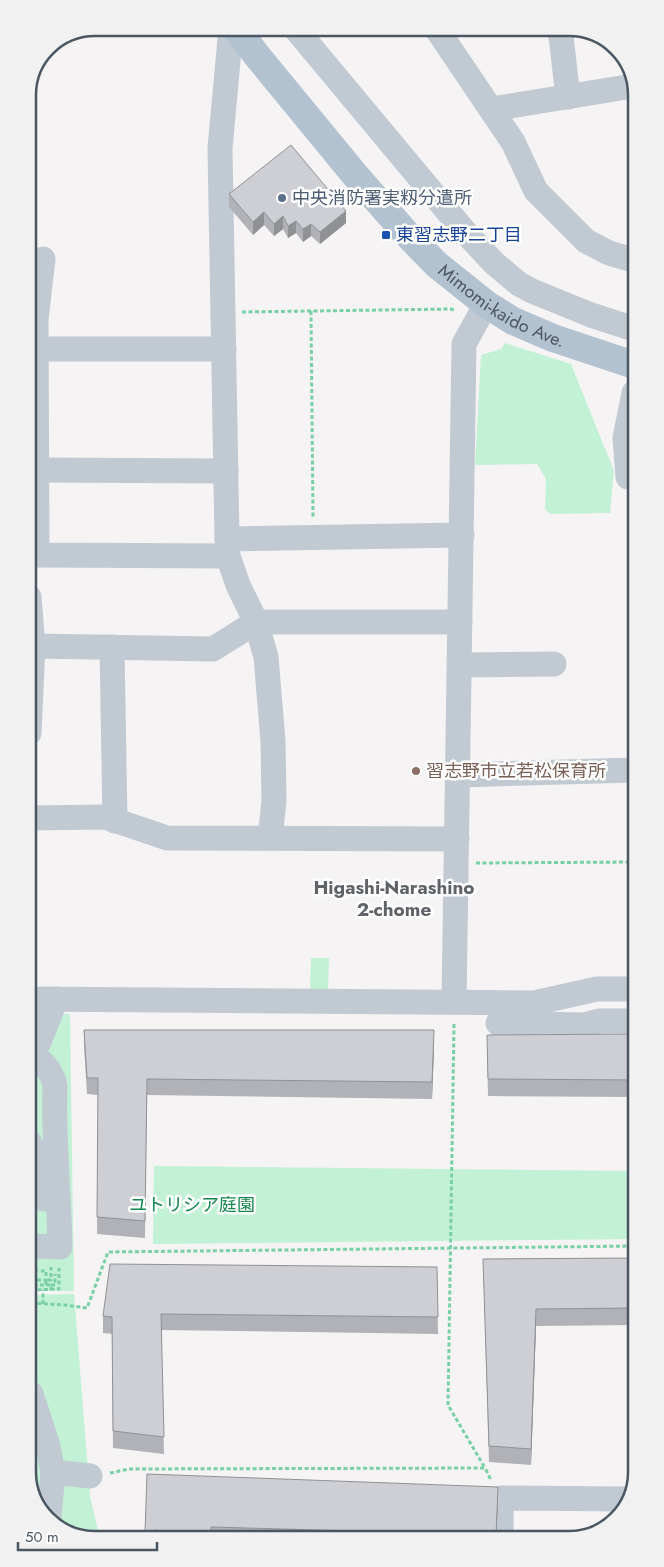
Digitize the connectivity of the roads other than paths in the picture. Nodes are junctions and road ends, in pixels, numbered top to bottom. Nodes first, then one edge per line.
1 (230, 36) edge
2 (242, 36) edge
3 (302, 36) edge
4 (442, 36) edge
5 (561, 36) edge
6 (627, 87) edge
7 (568, 97) junction
8 (492, 109) junction
9 (628, 258) edge
10 (43, 259) dead end
11 (481, 312) junction
12 (628, 327) edge
13 (36, 349) junction
14 (224, 349) junction
15 (628, 363) edge
16 (628, 423) edge
17 (37, 470) junction
18 (226, 472) junction
19 (628, 477) edge
20 (462, 535) junction
21 (227, 548) junction
22 (256, 622) junction
23 (460, 622) junction
24 (36, 646) edge
25 (112, 647) junction
26 (460, 664) junction
27 (554, 664) dead end
28 (628, 770) edge
29 (458, 775) junction
30 (36, 818) edge
31 (115, 821) junction
32 (270, 838) junction
33 (457, 851) junction
34 (628, 990) edge
35 (36, 999) edge
36 (56, 999) junction
37 (454, 1002) junction
38 (628, 1021) edge
39 (498, 1023) dead end
40 (36, 1046) edge
41 (36, 1058) edge
42 (36, 1160) edge
43 (44, 1255) edge
44 (36, 1409) edge
45 (621, 1499) edge
46 (52, 1512) edge
47 (501, 1531) edge

1 - 14 street
2 - 11 main road, Mimomi-kaido Ave.
3 - 12 street
4 - 8 street
5 - 7 street
6 - 7 street
7 - 8 street
8 - 9 street
10 - 13 street
11 - 15 main road, Mimomi-kaido Ave.
11 - 20 street
13 - 14 street
13 - 17 street
14 - 18 street
16 - 19 street
17 - 18 street
17 - 21 street
18 - 21 street
20 - 21 street
20 - 23 street
21 - 22 street
22 - 23 street
22 - 25 street
22 - 32 street
23 - 26 street
24 - 25 street
25 - 31 street
26 - 27 street
26 - 29 street
28 - 29 street
29 - 33 street
30 - 31 street
31 - 32 street
32 - 33 street
33 - 37 street
34 - 37 street
35 - 36 street
36 - 37 street
36 - 40 street
38 - 39 street
41 - 43 street
42 - 43 street
44 - 46 street
45 - 47 street

